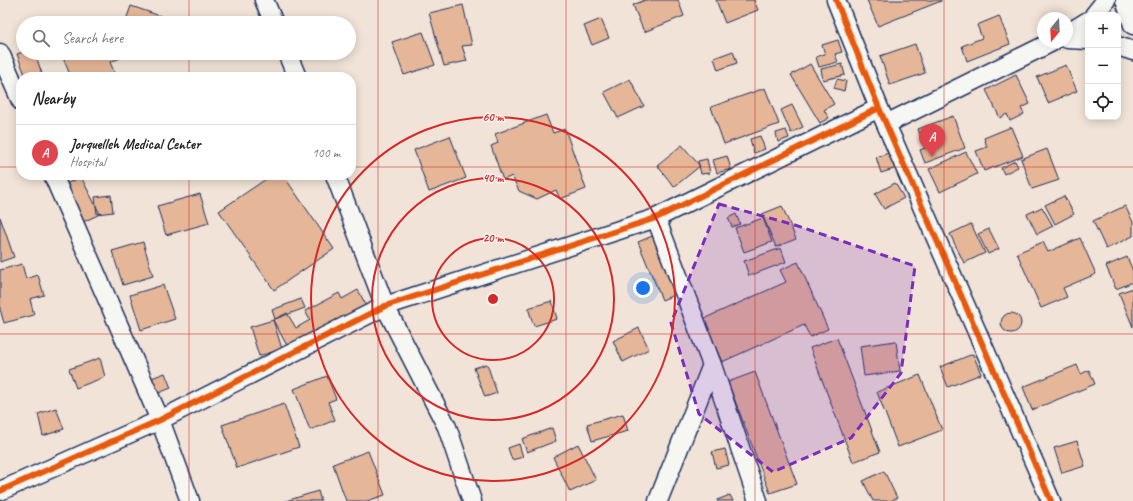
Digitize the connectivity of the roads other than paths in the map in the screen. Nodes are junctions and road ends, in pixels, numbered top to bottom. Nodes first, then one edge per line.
1 (264, 0) edge
2 (836, 0) edge
3 (1106, 0) edge
4 (1125, 0) edge
5 (1096, 12) edge
6 (271, 16) edge
7 (1085, 24) edge
8 (1133, 25) edge
9 (1073, 31) edge
10 (1073, 39) edge
11 (1085, 40) edge
12 (1121, 47) edge
13 (1038, 48) edge
14 (1133, 51) edge
15 (0, 53) edge
16 (290, 60) edge
17 (295, 72) edge
18 (16, 90) edge
19 (883, 116) junction
20 (55, 180) edge
21 (337, 180) edge
22 (656, 218) junction
23 (384, 306) junction
24 (712, 365) junction
25 (160, 420) junction
26 (0, 491) edge
27 (190, 501) edge
28 (472, 501) edge
29 (658, 501) edge
30 (758, 501) edge
31 (1051, 501) edge

1 - 6 street
2 - 19 street
3 - 5 street
4 - 8 street
7 - 9 street
10 - 11 street
12 - 14 street
13 - 19 street
15 - 18 street
16 - 17 street
19 - 22 street
19 - 31 street
20 - 25 street
21 - 23 street
22 - 23 street
22 - 24 street
23 - 25 street
23 - 28 street
24 - 29 street
24 - 30 street
25 - 26 street
25 - 27 street

